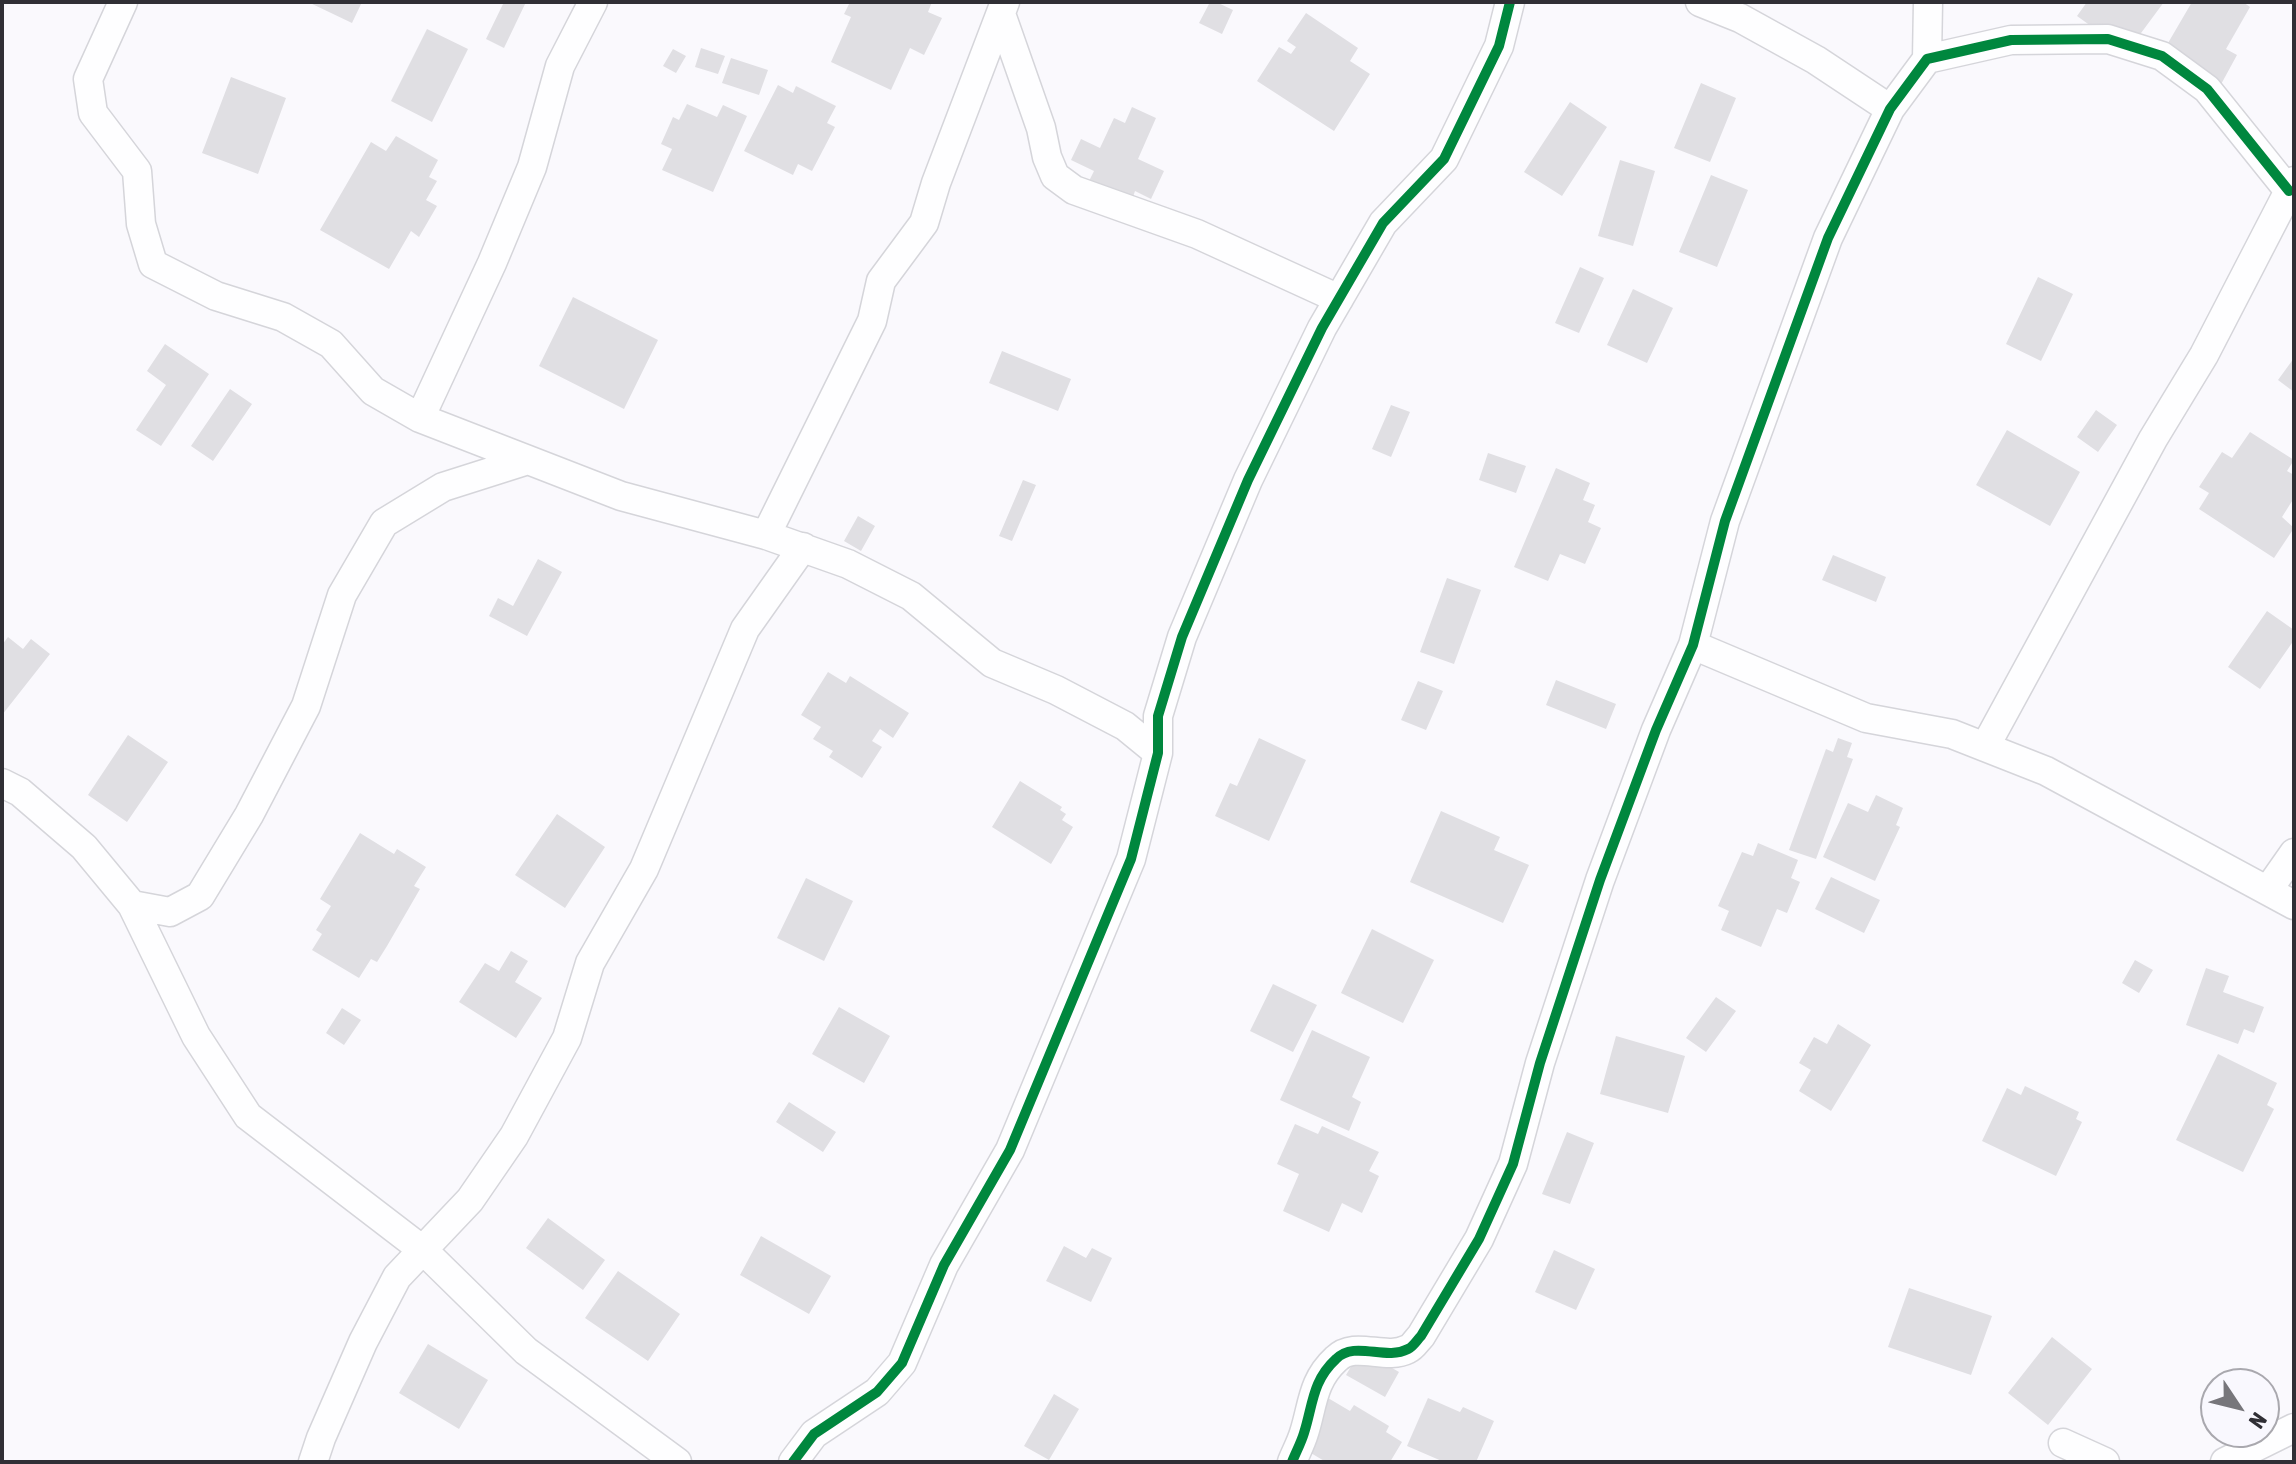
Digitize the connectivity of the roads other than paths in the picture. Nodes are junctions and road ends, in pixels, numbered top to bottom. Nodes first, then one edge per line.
1 (123, 2) edge
2 (593, 2) edge
3 (1510, 2) edge
4 (1700, 2) edge
5 (1928, 2) edge
6 (1003, 8) edge
7 (1927, 59) junction
8 (1890, 109) junction
9 (2291, 186) edge
10 (1339, 299) junction
11 (420, 418) junction
12 (528, 460) junction
13 (766, 535) junction
14 (803, 547) junction
15 (1693, 645) junction
16 (1985, 747) junction
17 (1158, 753) junction
18 (2, 783) edge
19 (2294, 853) edge
20 (2268, 890) junction
21 (132, 905) junction
22 (2294, 905) edge
23 (424, 1251) junction
24 (2294, 1428) edge
25 (2063, 1443) dead end
26 (313, 1462) edge
27 (677, 1462) edge
28 (793, 1462) edge
29 (1292, 1462) edge
30 (2105, 1462) edge
31 (2225, 1462) edge

1 - 11 street
2 - 11 street
3 - 10 street
4 - 8 street
5 - 7 street
6 - 10 street
6 - 13 street
7 - 8 street
7 - 9 street
8 - 15 street
9 - 16 street
10 - 17 street
11 - 12 street
12 - 13 street
12 - 21 street
13 - 14 street
14 - 17 street
14 - 23 street
15 - 16 street
15 - 29 street
16 - 20 street
17 - 28 street
18 - 21 street
19 - 20 street
20 - 22 street
21 - 23 street
23 - 26 street
23 - 27 street
24 - 31 street
25 - 30 street

